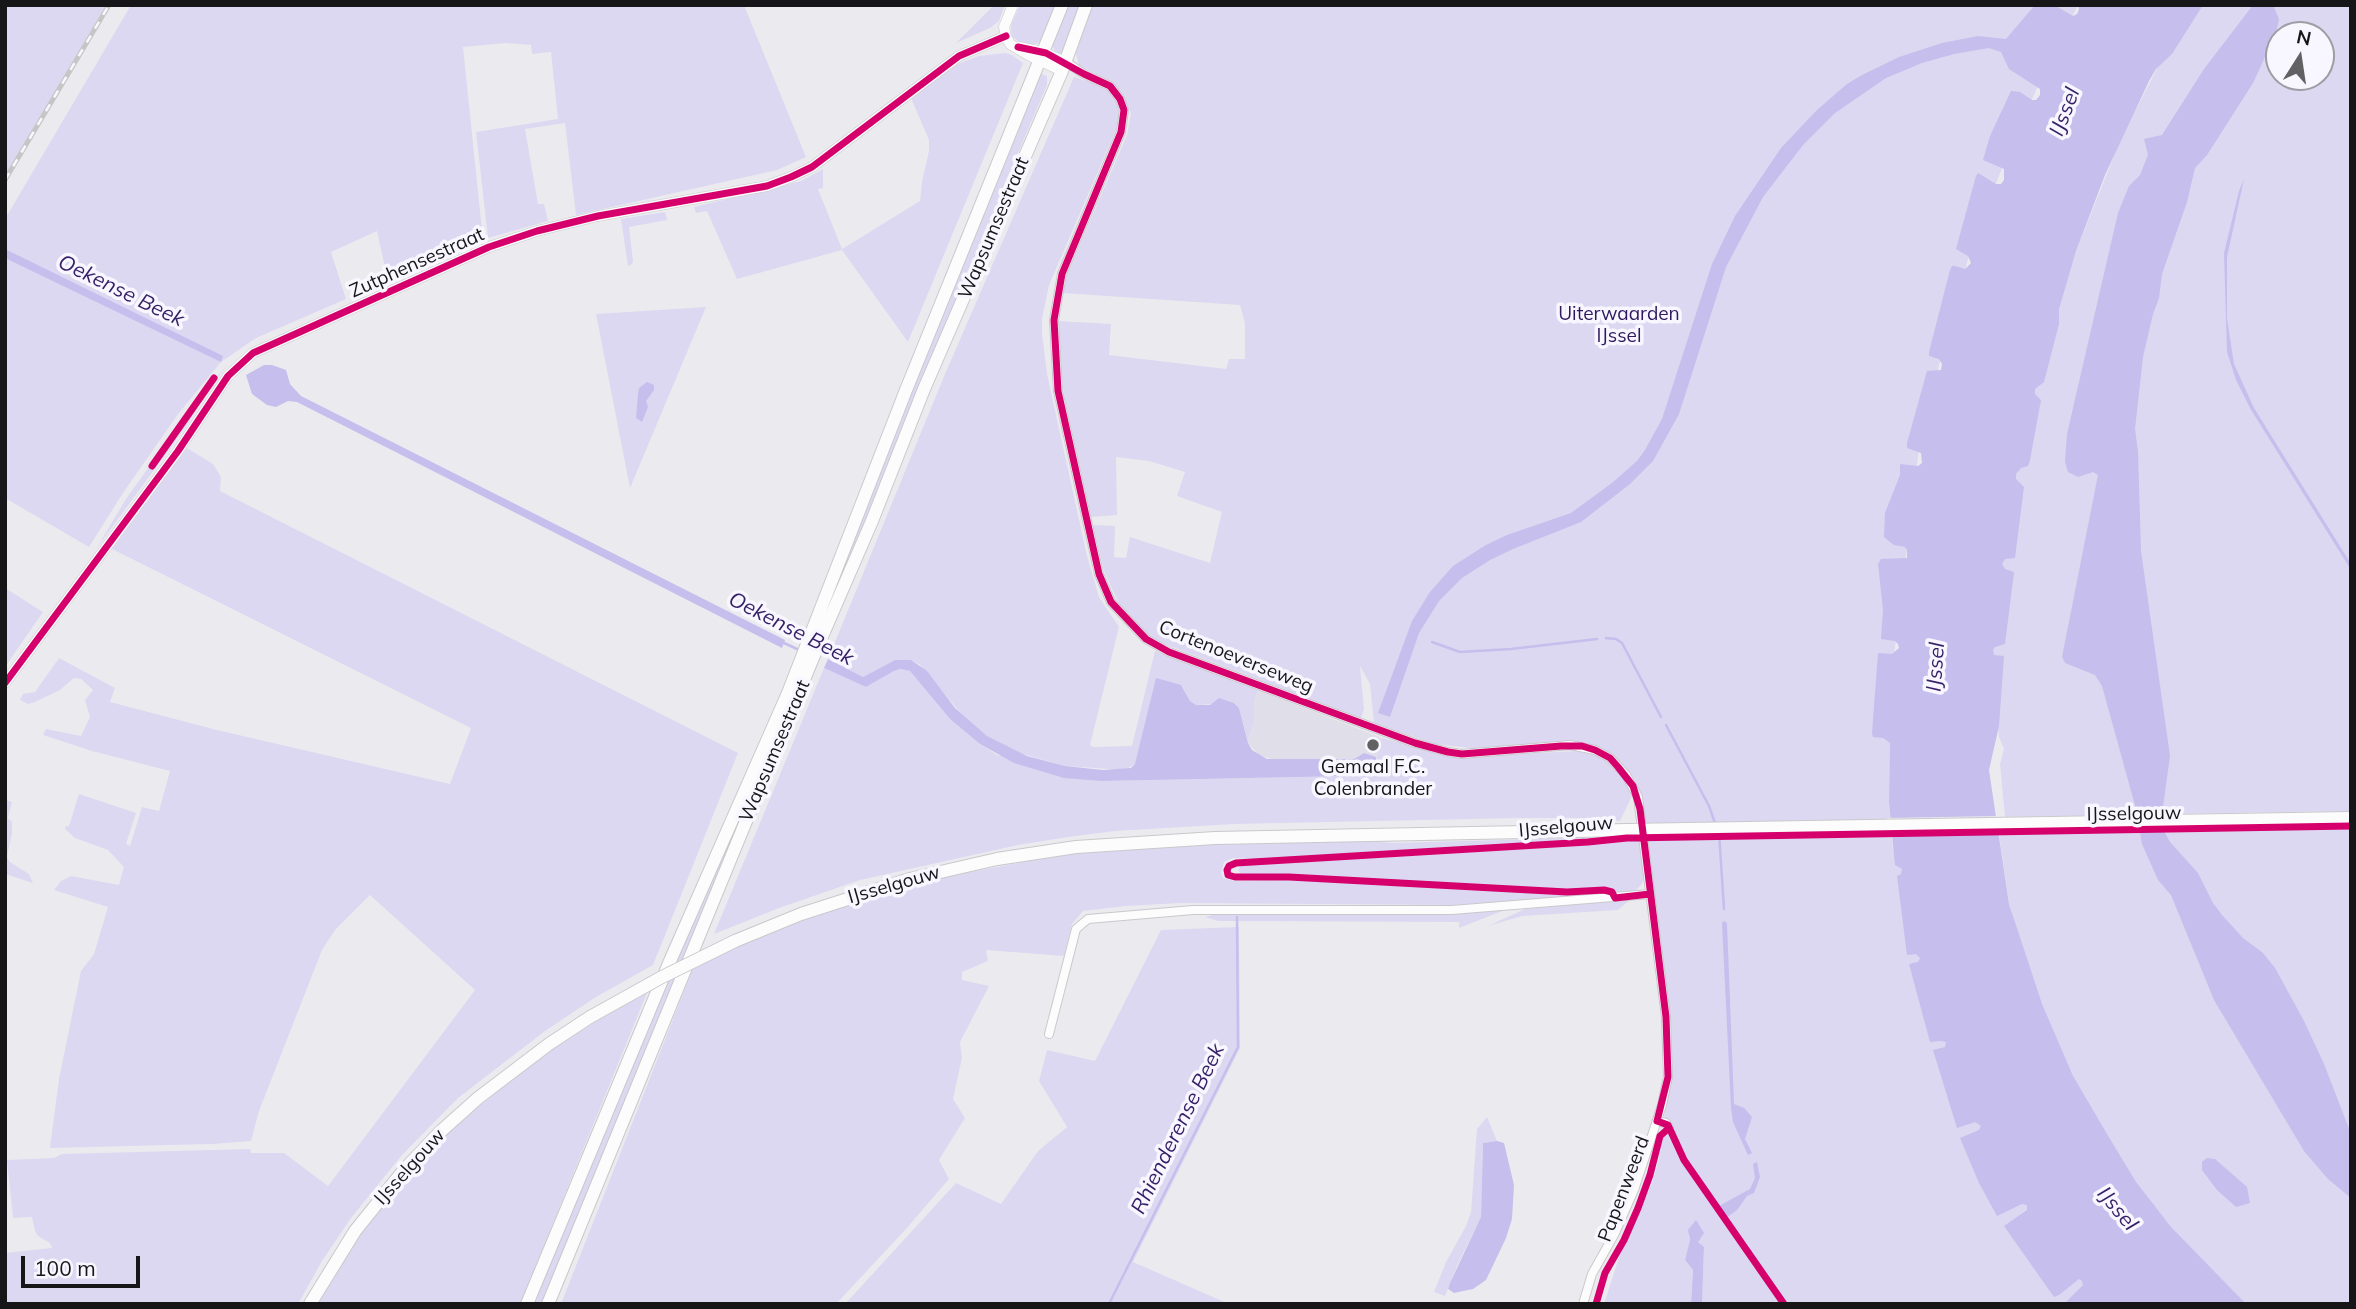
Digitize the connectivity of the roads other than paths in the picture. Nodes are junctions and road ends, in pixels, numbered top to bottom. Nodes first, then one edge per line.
1 (1013, 5) edge
2 (1062, 5) edge
3 (1086, 5) edge
4 (1006, 36) junction
5 (1041, 56) junction
6 (1064, 67) junction
7 (813, 646) junction
8 (807, 660) junction
9 (5, 683) edge
10 (2351, 818) edge
11 (1650, 894) junction
12 (1049, 1034) dead end
13 (1657, 1121) junction
14 (1669, 1128) dead end
15 (310, 1304) edge
16 (527, 1304) edge
17 (548, 1304) edge
18 (1583, 1304) edge

1 - 4 street
2 - 5 main road, Wapsumsestraat
3 - 6 main road, Wapsumsestraat
4 - 5 street, Cortenoeverseweg
4 - 9 street, Zutphensestraat
5 - 6 street, Cortenoeverseweg
5 - 7 main road, Wapsumsestraat
6 - 7 main road, Wapsumsestraat
6 - 11 street, Cortenoeverseweg
7 - 8 main road, Wapsumsestraat
8 - 16 main road, Wapsumsestraat
8 - 17 main road, Wapsumsestraat
10 - 15 main road, IJsselgouw, bridge
11 - 12 street
11 - 13 street, Cortenoeverseweg
13 - 14 street
13 - 18 street, Cortenoeverseweg

